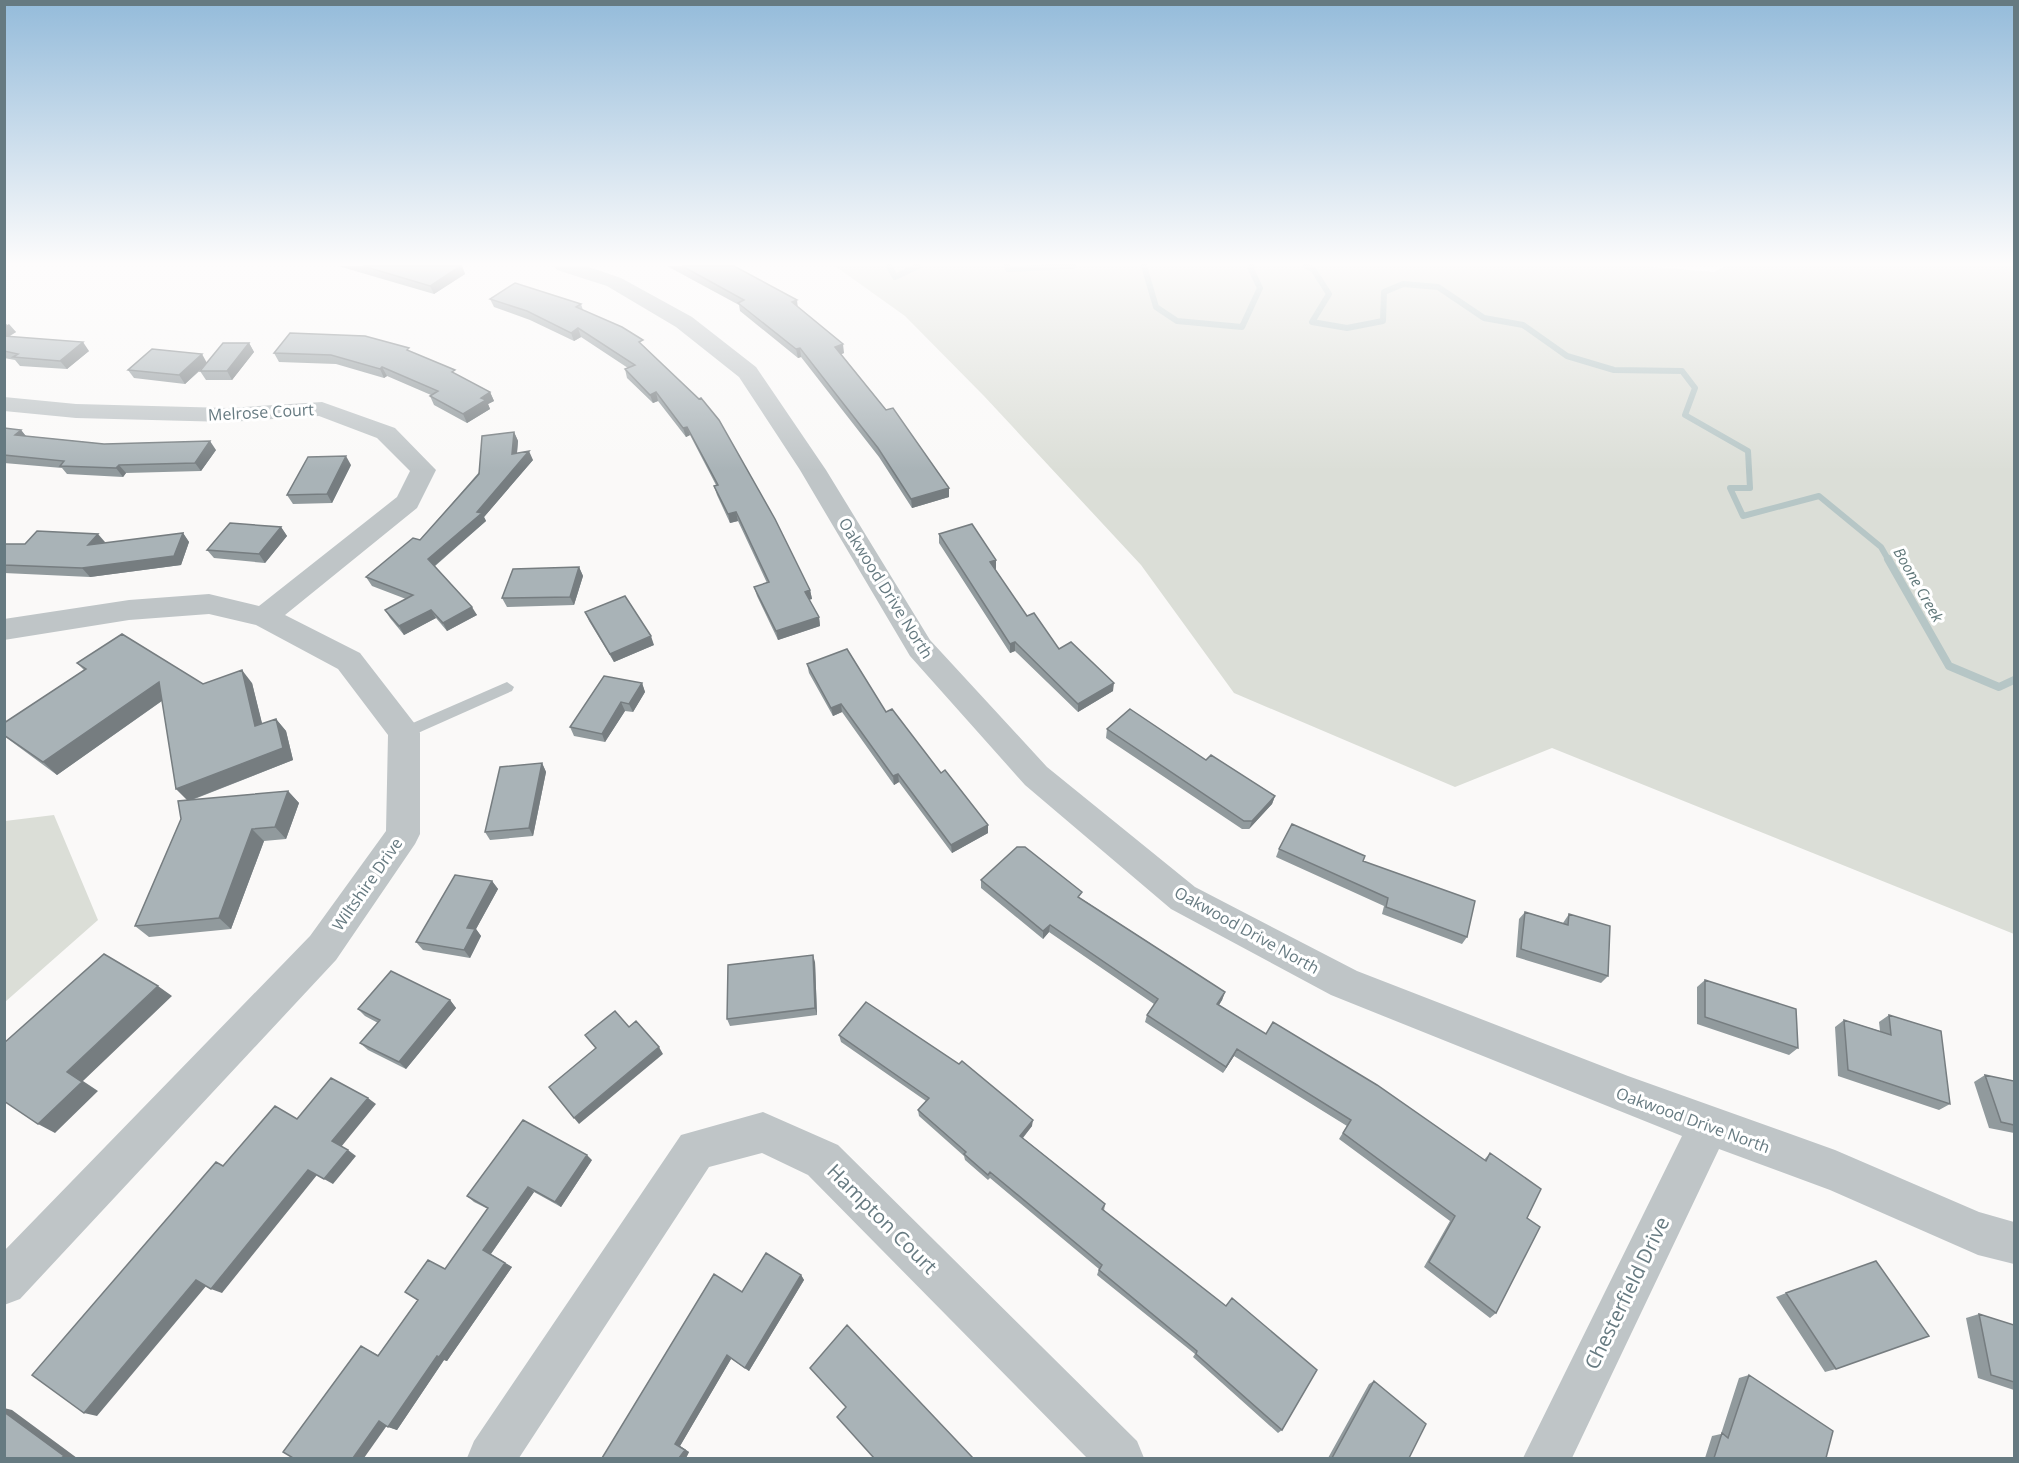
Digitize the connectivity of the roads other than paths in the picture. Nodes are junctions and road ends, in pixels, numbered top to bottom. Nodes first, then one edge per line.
1 (700, 334) edge
2 (4, 404) edge
3 (264, 617) junction
4 (4, 630) edge
5 (507, 687) dead end
6 (404, 734) junction
7 (1708, 1127) junction
8 (2014, 1243) edge
9 (4, 1283) edge
10 (491, 1458) edge
11 (1120, 1458) edge
12 (1546, 1458) edge

1 - 7 street, Oakwood Drive North
2 - 3 street, Melrose Court
3 - 4 street
3 - 6 street
5 - 6 lane
6 - 9 street, Wiltshire Drive
7 - 8 street, Oakwood Drive North
7 - 12 street, Chesterfield Drive
10 - 11 street, Hampton Court

